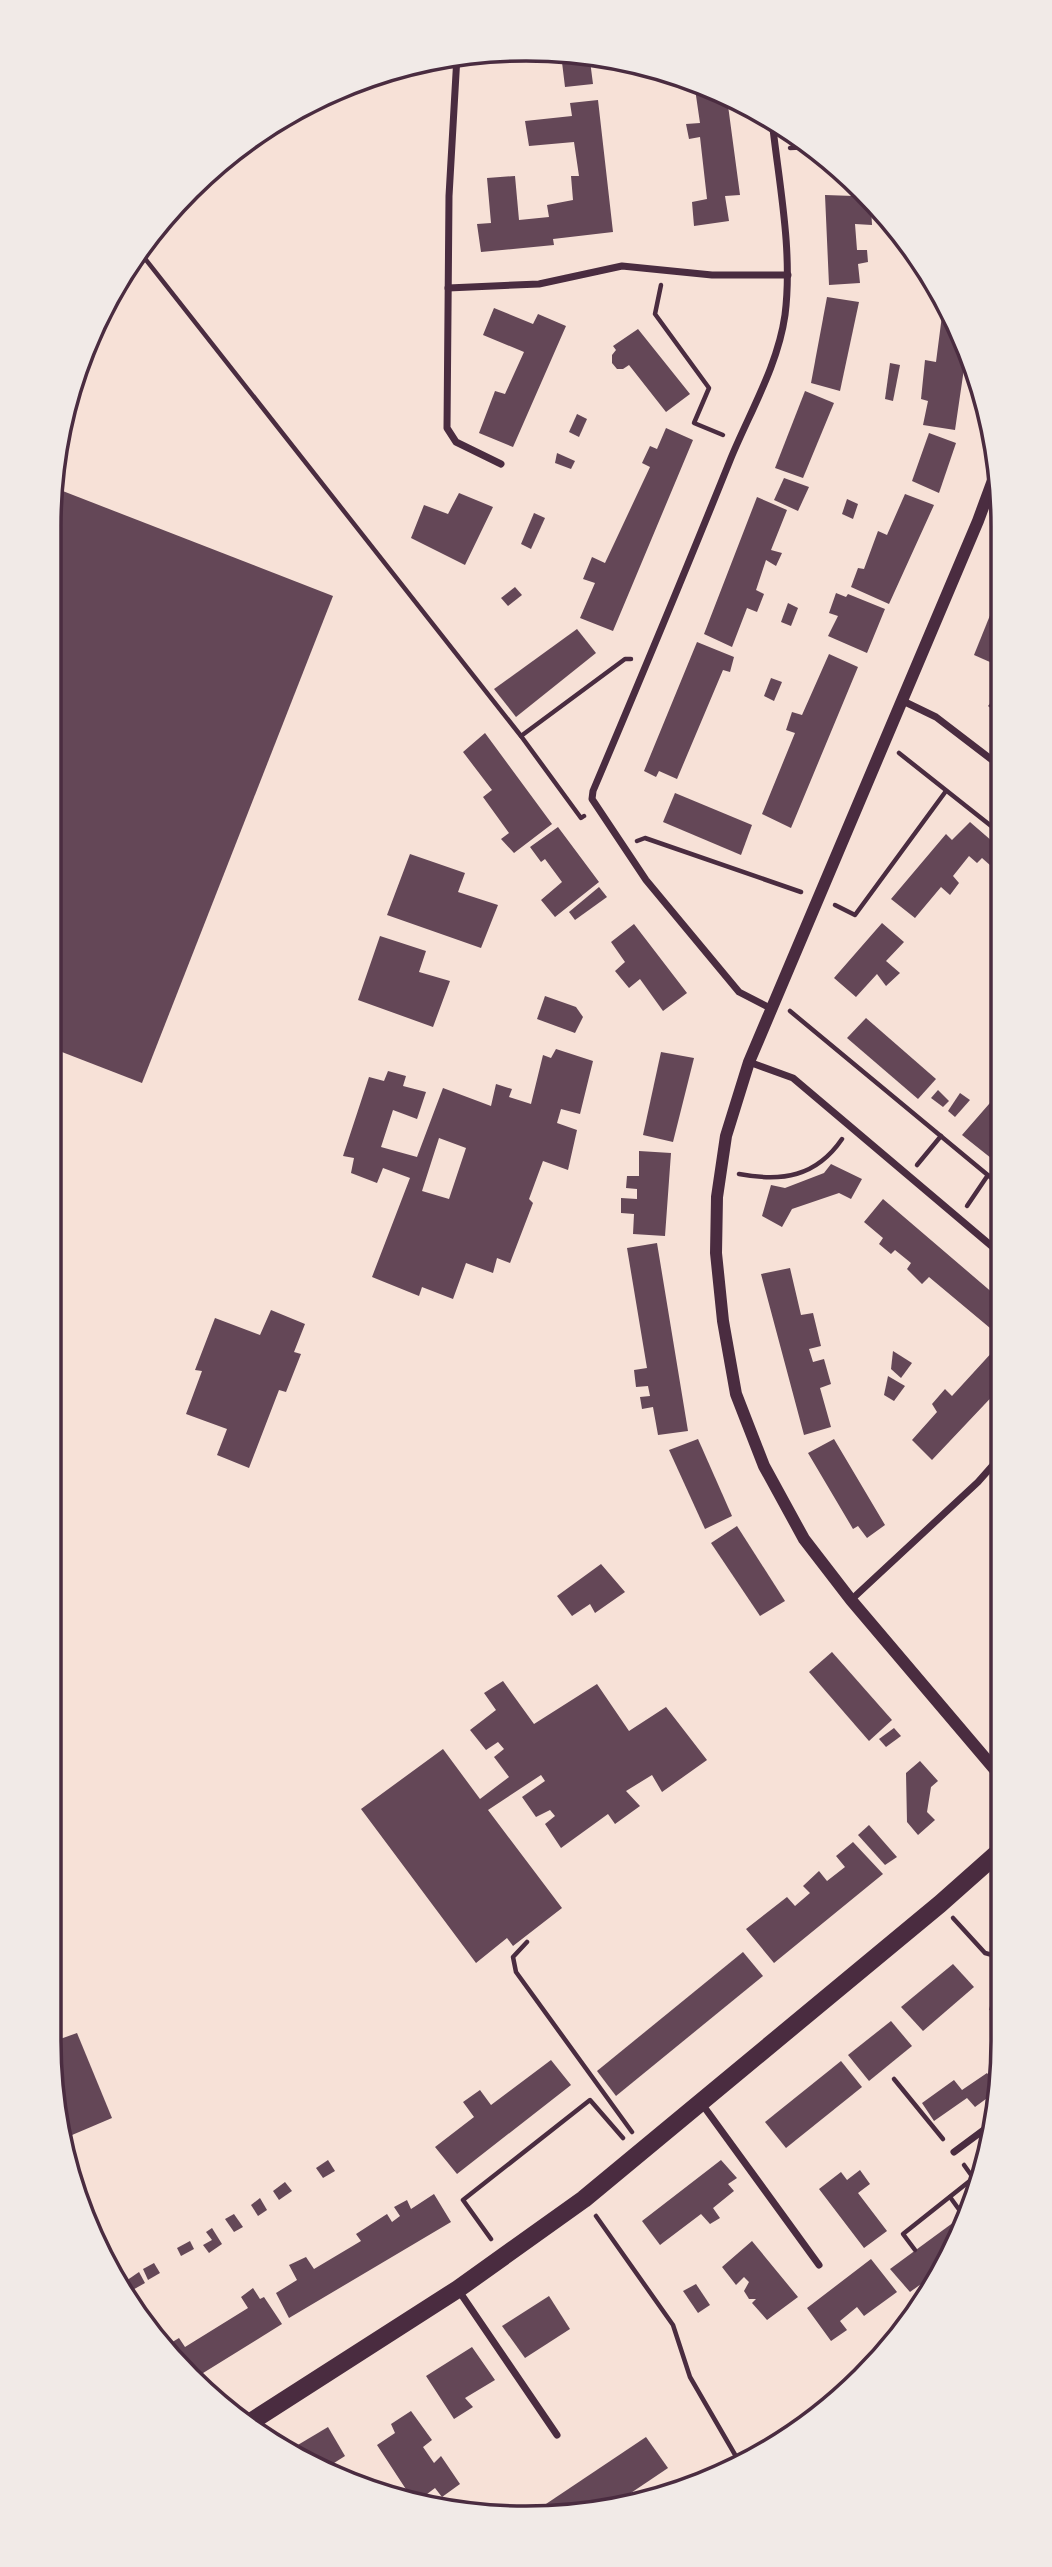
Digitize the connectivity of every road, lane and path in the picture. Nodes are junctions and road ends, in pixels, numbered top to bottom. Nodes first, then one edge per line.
1 (456, 66) edge
2 (773, 133) edge
3 (146, 260) edge
4 (664, 270) junction
5 (788, 275) junction
6 (448, 288) junction
7 (738, 441) junction
8 (501, 464) dead end
9 (989, 490) edge
10 (650, 660) junction
11 (902, 701) junction
12 (521, 736) junction
13 (885, 742) junction
14 (991, 759) edge
15 (946, 791) junction
16 (597, 808) junction
17 (991, 826) edge
18 (623, 845) junction
19 (818, 897) junction
20 (774, 1004) junction
21 (749, 1062) junction
22 (851, 1127) junction
23 (942, 1136) junction
24 (721, 1170) junction
25 (988, 1175) junction
26 (909, 1176) junction
27 (991, 1177) edge
28 (958, 1218) junction
29 (991, 1246) edge
30 (991, 1468) edge
31 (851, 1600) junction
32 (991, 1765) edge
33 (991, 1859) edge
34 (940, 1904) junction
35 (527, 1942) dead end
36 (991, 1955) edge
37 (894, 2079) dead end
38 (702, 2104) junction
39 (982, 2131) edge
40 (954, 2152) junction
41 (641, 2153) junction
42 (971, 2175) edge
43 (968, 2183) edge
44 (950, 2197) junction
45 (584, 2199) junction
46 (959, 2209) edge
47 (915, 2250) dead end
48 (504, 2256) junction
49 (819, 2265) dead end
50 (457, 2289) junction
51 (256, 2419) edge
52 (557, 2435) dead end
53 (736, 2456) edge

1 - 6 street
2 - 5 street
3 - 12 path
4 - 5 street
4 - 6 street
4 - 7 path
5 - 7 street
6 - 8 street
7 - 10 street
9 - 11 street
10 - 12 path
10 - 16 street
11 - 13 street
11 - 14 street
12 - 16 path
13 - 15 path
13 - 19 street
15 - 17 path
15 - 19 path
16 - 18 street
18 - 19 path
18 - 20 street
19 - 20 street
20 - 21 street
20 - 23 path
21 - 22 street
21 - 24 street
22 - 24 path
22 - 26 street
23 - 25 path
23 - 26 path
24 - 31 street
25 - 27 path
25 - 28 path
26 - 28 street
28 - 29 street
30 - 31 street
31 - 32 street
33 - 34 main road
34 - 36 path
34 - 38 main road
35 - 41 path
37 - 40 path
38 - 41 main road
38 - 49 street
39 - 40 street
40 - 42 path
41 - 45 main road
41 - 48 path
43 - 44 path
44 - 46 path
44 - 47 path
45 - 48 main road
45 - 53 path
48 - 50 main road
50 - 51 main road
50 - 52 street

